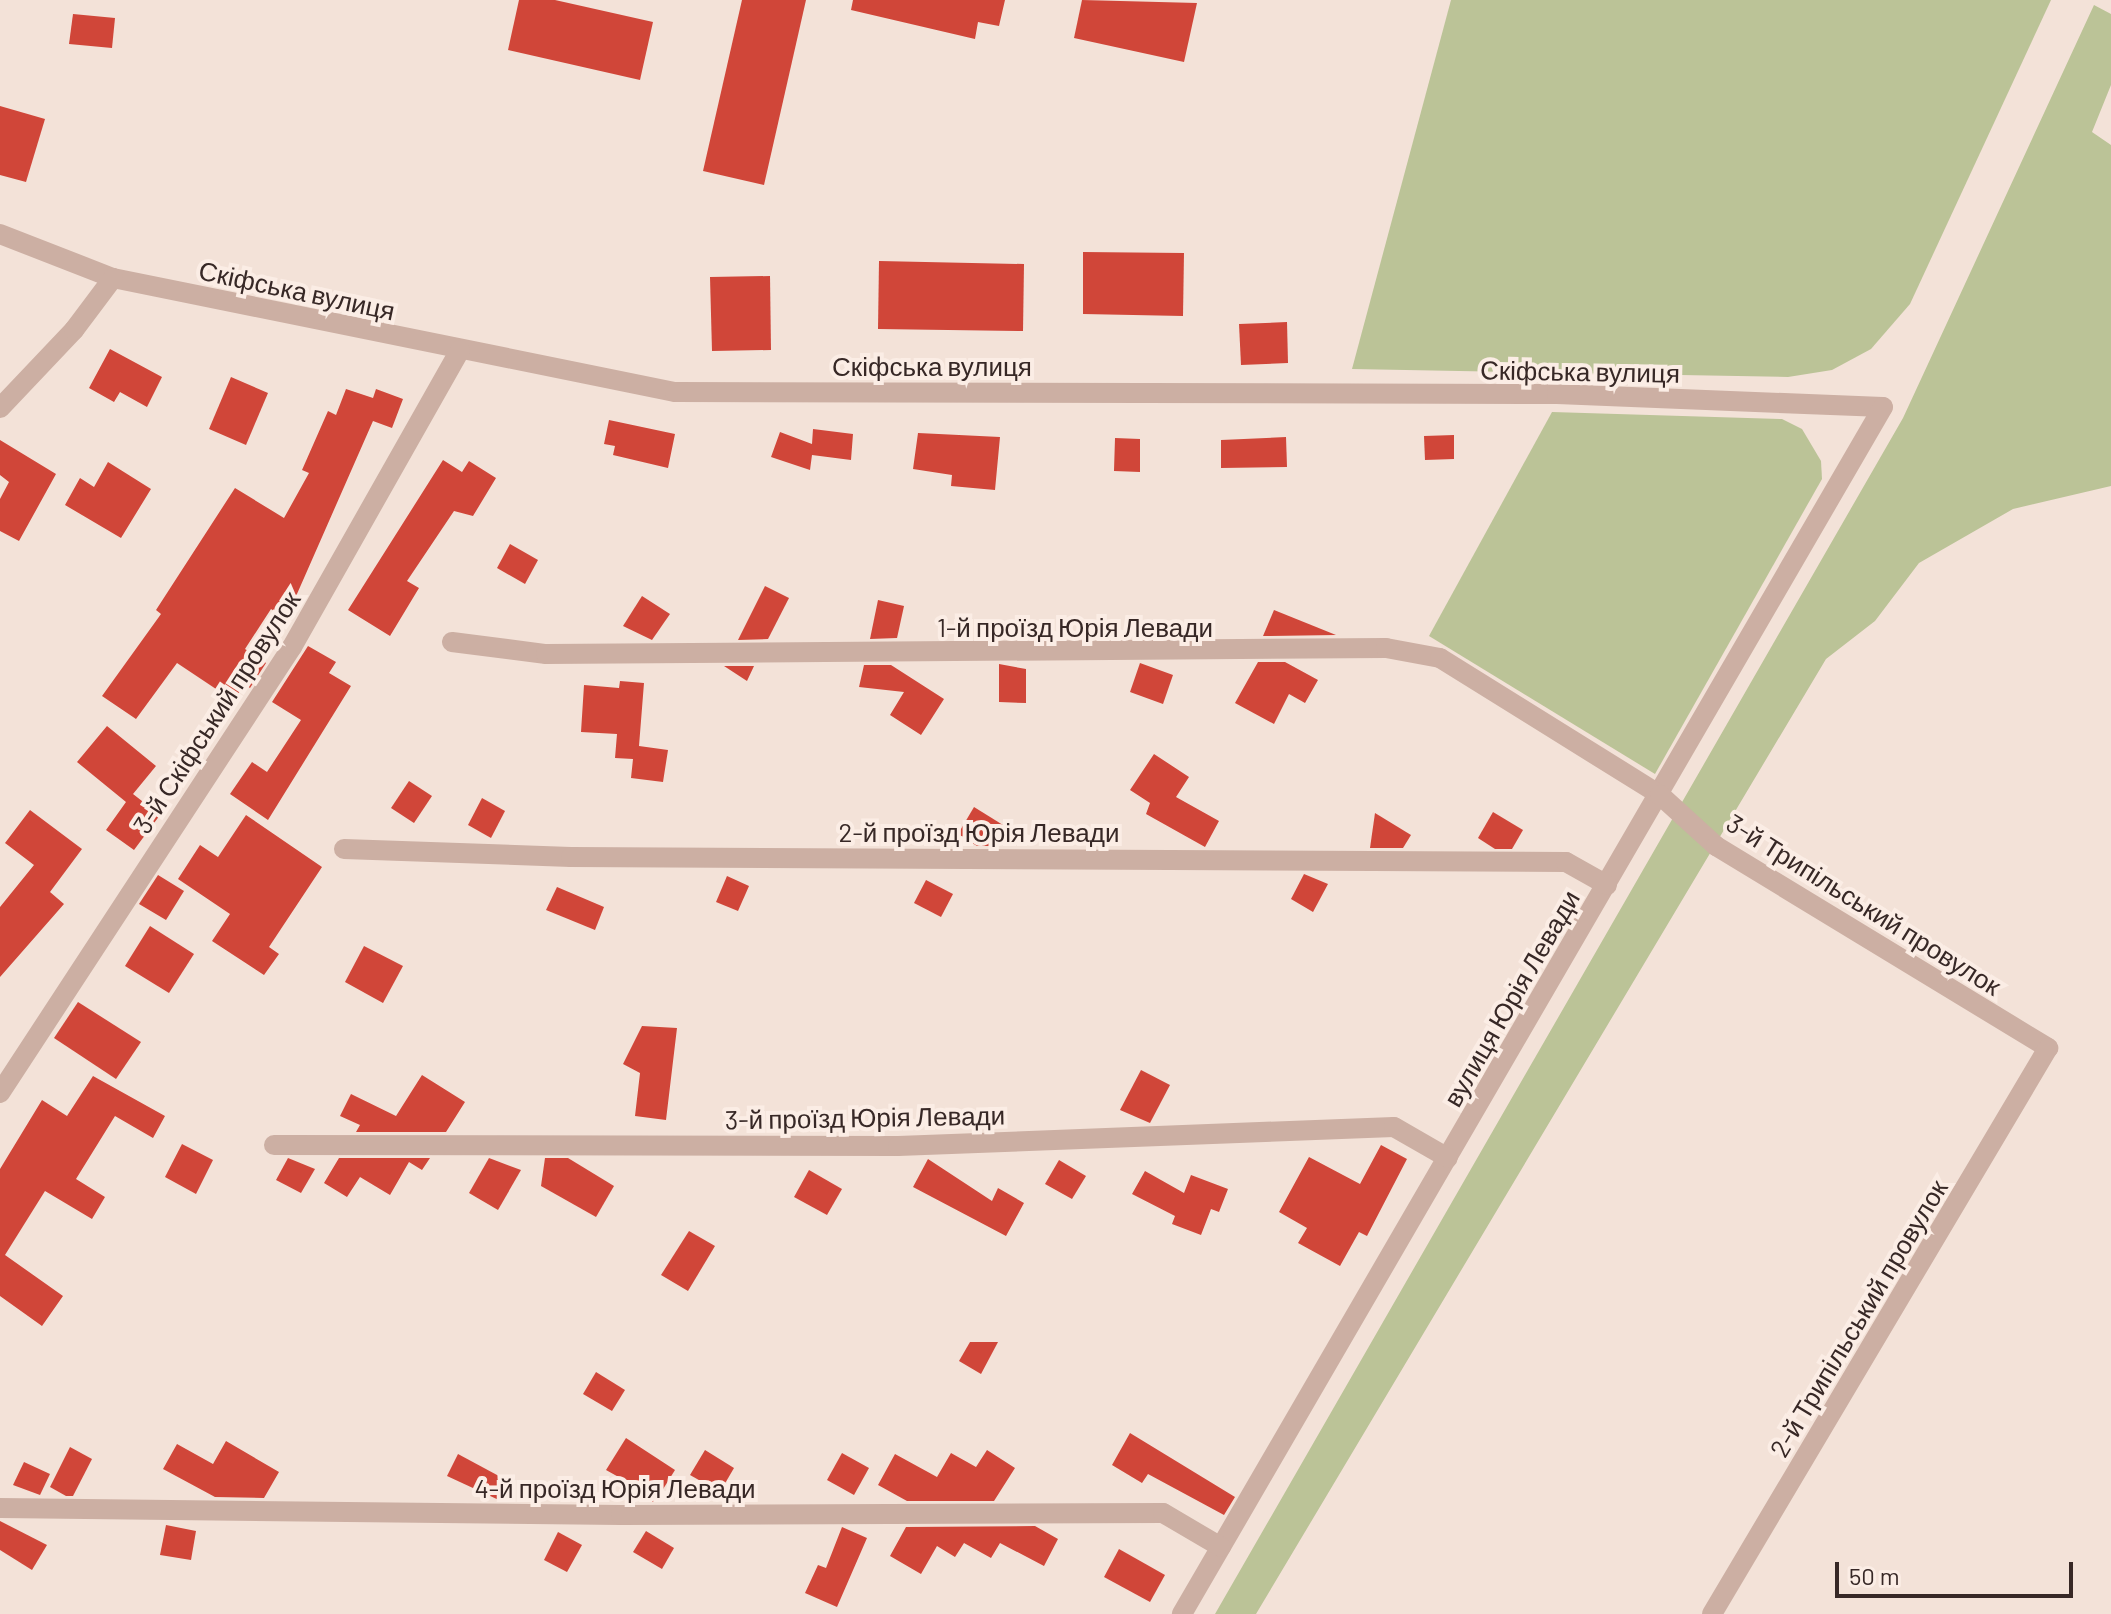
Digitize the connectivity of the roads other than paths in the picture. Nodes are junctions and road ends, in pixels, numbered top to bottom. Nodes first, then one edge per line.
1 (0, 234) edge
2 (113, 278) junction
3 (460, 350) junction
4 (1883, 407) joint
5 (0, 408) edge
6 (452, 642) dead end
7 (1660, 795) junction
8 (344, 849) dead end
9 (1607, 885) junction
10 (2048, 1048) joint
11 (0, 1093) edge
12 (274, 1145) dead end
13 (1448, 1158) junction
14 (0, 1508) edge
15 (1221, 1547) junction
16 (1182, 1614) edge
17 (1712, 1614) edge

1 - 2 street, Скіфська вулиця
2 - 3 street, Скіфська вулиця
2 - 5 street
3 - 4 street, Скіфська вулиця
3 - 11 street, 3-й Скіфський провулок
4 - 7 street, вулиця Юрія Левади
6 - 7 street, 1-й проїзд Юрія Левади
7 - 9 street, вулиця Юрія Левади
7 - 10 street, 3-й Трипільський провулок
8 - 9 street, 2-й проїзд Юрія Левади
9 - 13 street, вулиця Юрія Левади
10 - 17 street, 2-й Трипільський провулок
12 - 13 street, 3-й проїзд Юрія Левади
13 - 15 street, вулиця Юрія Левади
14 - 15 street, 4-й проїзд Юрія Левади
15 - 16 street, вулиця Юрія Левади

